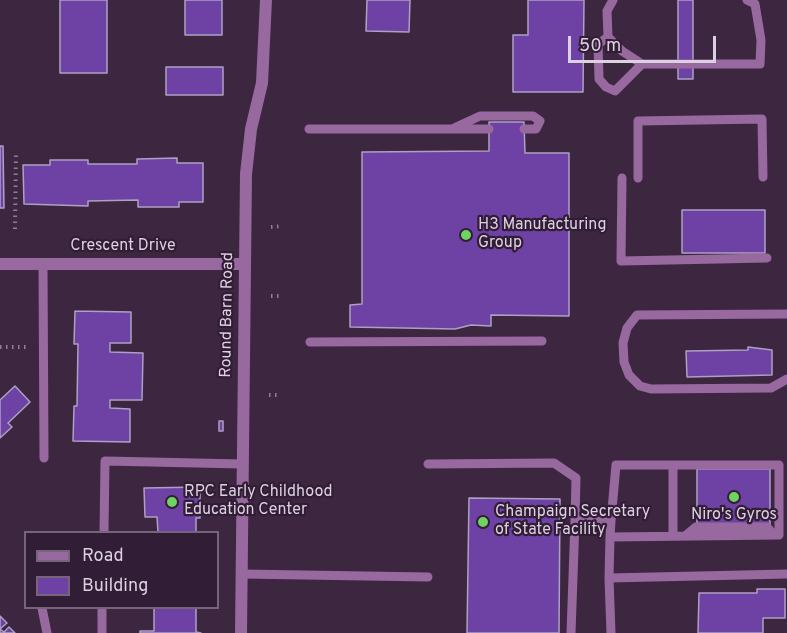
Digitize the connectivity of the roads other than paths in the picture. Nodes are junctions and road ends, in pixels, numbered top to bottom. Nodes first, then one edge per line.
1 (266, 0) edge
2 (613, 0) edge
3 (747, 0) edge
4 (608, 37) junction
5 (642, 64) junction
6 (309, 129) dead end
7 (452, 129) junction
8 (489, 129) dead end
9 (524, 129) dead end
10 (763, 177) dead end
11 (622, 178) dead end
12 (638, 178) dead end
13 (768, 258) dead end
14 (0, 264) edge
15 (43, 264) junction
16 (245, 264) junction
17 (787, 314) edge
18 (542, 341) dead end
19 (310, 342) dead end
20 (787, 379) edge
21 (44, 458) dead end
22 (242, 464) junction
23 (428, 464) dead end
24 (673, 465) junction
25 (784, 504) edge
26 (611, 520) junction
27 (575, 521) junction
28 (104, 531) edge
29 (673, 536) junction
30 (610, 537) junction
31 (242, 574) junction
32 (787, 574) edge
33 (428, 577) dead end
34 (609, 578) junction
35 (42, 609) edge
36 (102, 609) edge
37 (47, 633) edge
38 (102, 633) edge
39 (241, 633) edge
40 (571, 633) edge
41 (611, 633) edge

1 - 16 street, Round Barn Road
2 - 4 lane
3 - 5 lane
4 - 5 lane
4 - 5 lane
6 - 7 lane
7 - 8 lane
7 - 9 lane
10 - 12 lane
11 - 13 lane
14 - 15 street, Crescent Drive
15 - 16 street, Crescent Drive
15 - 21 lane
16 - 22 street, Round Barn Road
17 - 20 lane
18 - 19 lane
22 - 28 lane
22 - 31 street, Round Barn Road
23 - 27 lane
24 - 25 lane
24 - 26 lane
24 - 29 lane
25 - 29 lane
26 - 27 lane
26 - 30 lane
27 - 40 lane
29 - 30 lane
30 - 34 lane
31 - 33 lane
31 - 39 street, Round Barn Road
32 - 34 lane
34 - 41 lane
35 - 37 lane
36 - 38 lane

